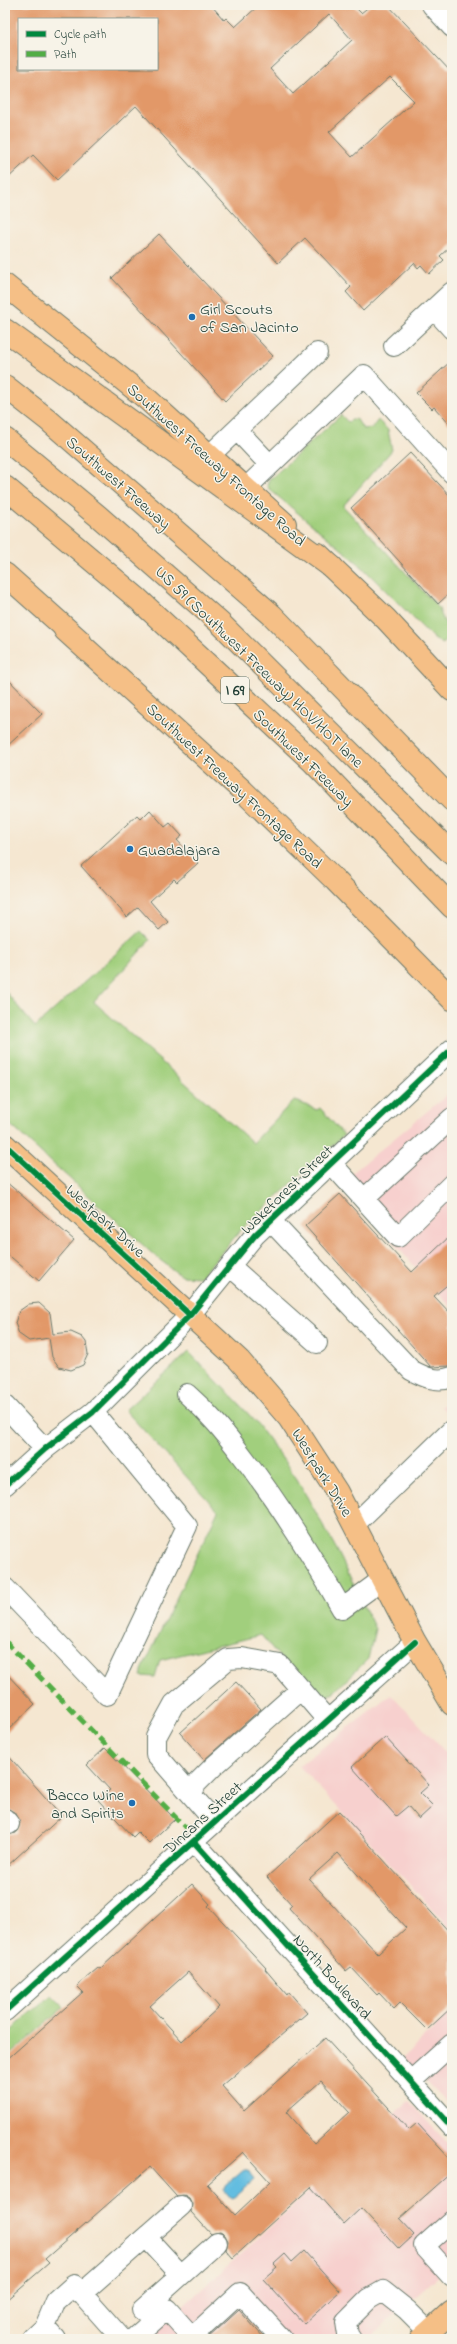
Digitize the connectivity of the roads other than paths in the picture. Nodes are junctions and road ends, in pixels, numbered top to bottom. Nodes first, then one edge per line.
1 (432, 5) edge
2 (452, 27) edge
3 (5, 285) edge
4 (446, 302) edge
5 (452, 329) edge
6 (5, 330) edge
7 (394, 346) dead end
8 (317, 354) dead end
9 (5, 386) edge
10 (237, 430) junction
11 (5, 439) edge
12 (210, 455) junction
13 (270, 465) junction
14 (452, 473) edge
15 (5, 487) edge
16 (246, 488) junction
17 (332, 567) junction
18 (5, 574) edge
19 (5, 585) edge
20 (80, 641) junction
21 (452, 690) edge
22 (452, 800) edge
23 (452, 854) edge
24 (452, 907) edge
25 (452, 999) edge
26 (452, 1049) edge
27 (452, 1118) edge
28 (5, 1145) edge
29 (331, 1163) junction
30 (452, 1184) edge
31 (364, 1200) junction
32 (270, 1220) junction
33 (230, 1266) junction
34 (190, 1315) junction
35 (317, 1343) dead end
36 (452, 1378) edge
37 (187, 1394) dead end
38 (5, 1406) edge
39 (93, 1412) junction
40 (452, 1430) edge
41 (45, 1449) junction
42 (5, 1485) edge
43 (355, 1524) junction
44 (383, 1579) junction
45 (5, 1588) edge
46 (415, 1642) junction
47 (301, 1689) junction
48 (452, 1704) edge
49 (328, 1721) junction
50 (192, 1794) junction
51 (215, 1822) junction
52 (194, 1842) junction
53 (5, 2011) edge
54 (450, 2051) edge
55 (411, 2081) junction
56 (452, 2127) edge
57 (181, 2206) dead end
58 (452, 2221) edge
59 (146, 2237) junction
60 (217, 2243) dead end
61 (181, 2276) junction
62 (452, 2277) edge
63 (81, 2294) junction
64 (142, 2310) dead end
65 (450, 2317) edge
66 (44, 2335) edge
67 (425, 2335) edge
68 (191, 2338) edge
69 (122, 2339) edge
70 (133, 2339) edge
71 (282, 2339) edge
72 (351, 2339) edge

1 - 2 street
3 - 12 main road, Southwest Freeway Frontage Road
4 - 5 street
4 - 7 street
6 - 17 main road
8 - 10 street
9 - 22 main road, Southwest Freeway
10 - 12 street
10 - 13 street
11 - 23 main road, US 59 (Southwest Freeway) HOV/HOT lane
12 - 16 main road, Southwest Freeway Frontage Road
13 - 14 street
13 - 16 street
15 - 24 main road, Southwest Freeway / I 69
16 - 17 main road, Southwest Freeway Frontage Road
17 - 21 main road, Southwest Freeway Frontage Road
18 - 20 main road
19 - 20 main road, Southwest Freeway Frontage Road
20 - 25 main road, Southwest Freeway Frontage Road
26 - 29 street, Wakeforest Street
27 - 31 street
28 - 34 main road, Westpark Drive
29 - 31 street
29 - 32 street, Wakeforest Street
30 - 31 street
32 - 33 street, Wakeforest Street
32 - 36 street
33 - 34 street, Wakeforest Street
33 - 35 street
34 - 39 street, Wakeforest Street
34 - 43 main road, Westpark Drive
37 - 44 street
38 - 41 street
39 - 41 street, Wakeforest Street
39 - 45 street
40 - 43 street
41 - 42 street, Wakeforest Street
43 - 44 main road, Westpark Drive
44 - 46 main road, Westpark Drive
46 - 48 main road, Westpark Drive
46 - 49 street, Dincans Street
47 - 49 street
47 - 50 street
47 - 50 street
49 - 51 street, Dincans Street
50 - 51 street
51 - 52 street, Dincans Street
52 - 53 street, Dincans Street
52 - 55 street, North Boulevard
54 - 55 street
55 - 56 street, North Boulevard
57 - 59 street
58 - 62 street
59 - 61 street
59 - 63 street
60 - 61 street
61 - 64 street
63 - 66 street
63 - 69 street
65 - 67 main road
67 - 72 street
68 - 70 street
68 - 71 street

